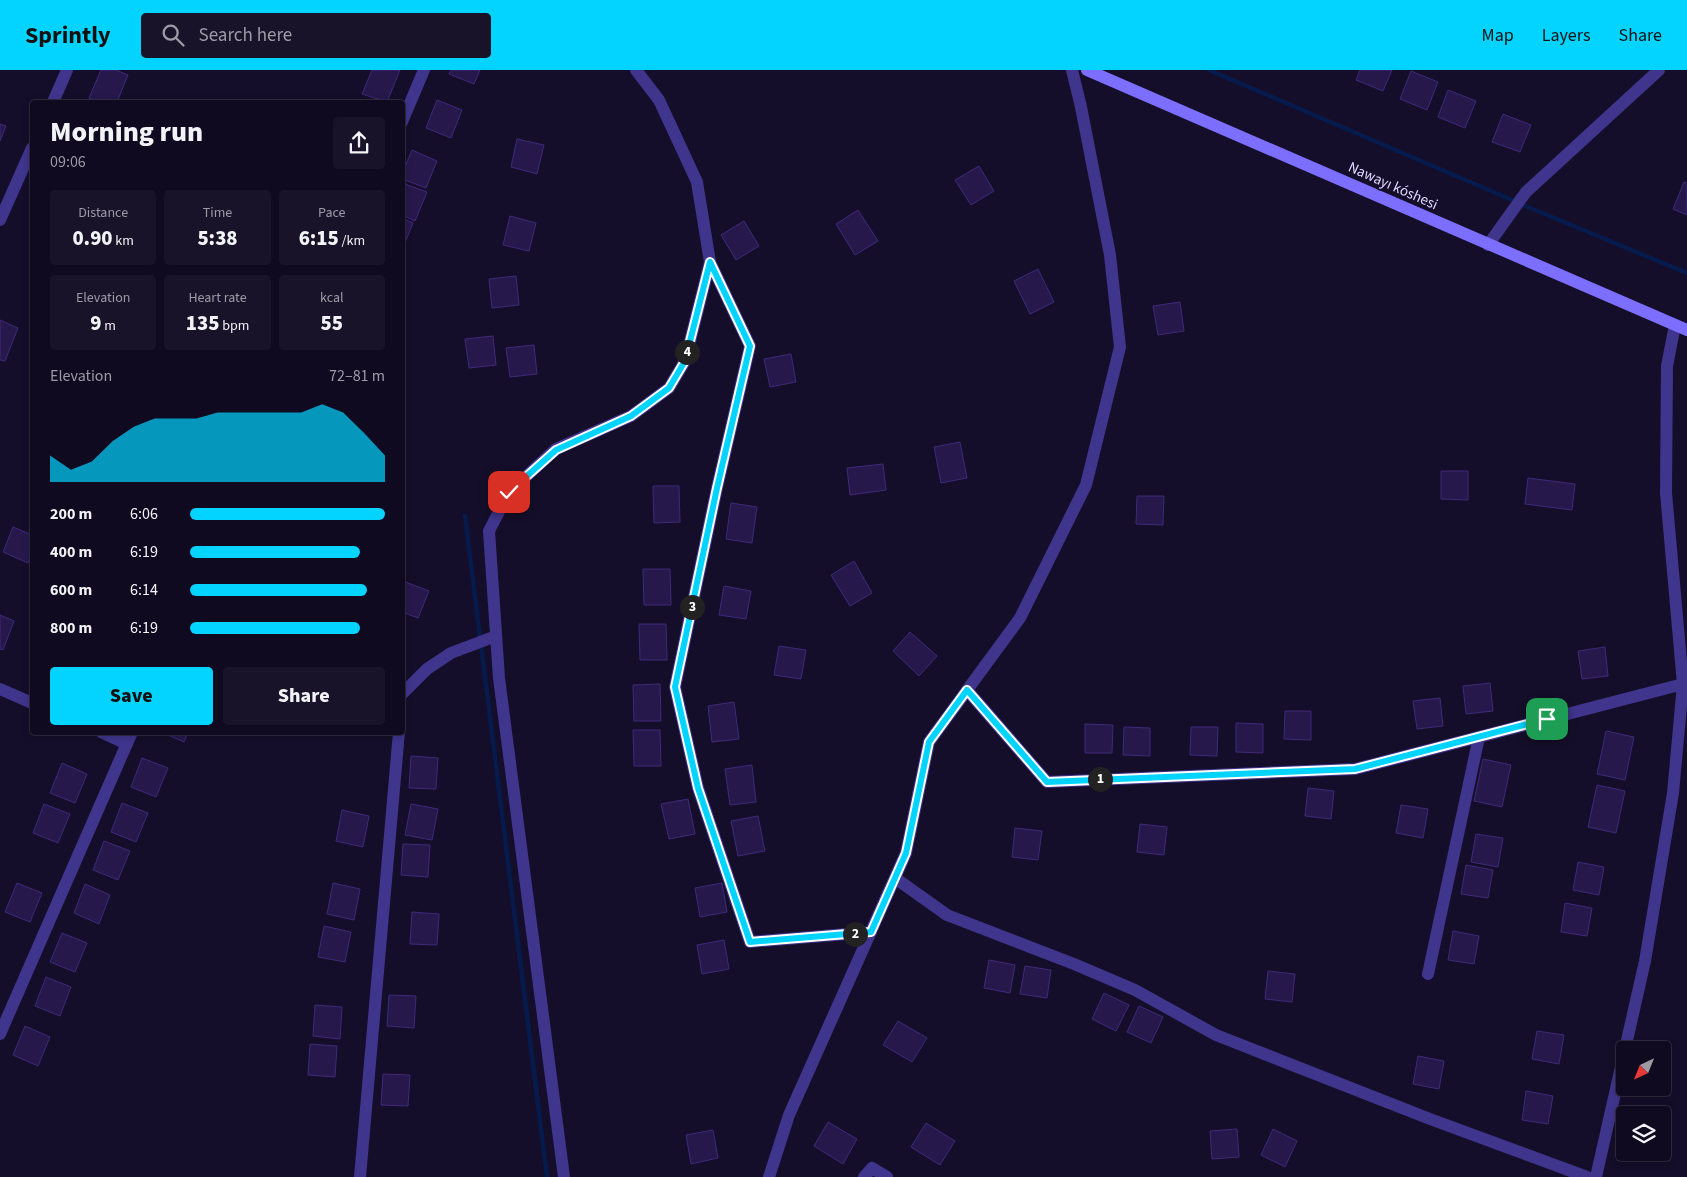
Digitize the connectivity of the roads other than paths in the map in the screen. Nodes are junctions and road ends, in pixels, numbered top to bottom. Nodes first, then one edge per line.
1 (67, 70) edge
2 (424, 70) edge
3 (636, 70) edge
4 (1072, 70) edge
5 (1086, 70) edge
6 (1659, 70) edge
7 (54, 100) edge
8 (405, 115) edge
9 (30, 152) edge
10 (0, 220) edge
11 (1488, 244) junction
12 (710, 262) junction
13 (1675, 325) junction
14 (1687, 330) edge
15 (496, 636) junction
16 (1683, 684) junction
17 (0, 689) edge
18 (967, 690) junction
19 (405, 691) edge
20 (30, 702) edge
21 (116, 735) edge
22 (399, 735) edge
23 (1479, 737) junction
24 (130, 738) edge
25 (895, 878) junction
26 (871, 932) junction
27 (1428, 974) dead end
28 (0, 1034) edge
29 (360, 1177) edge
30 (564, 1177) edge
31 (769, 1177) edge
32 (864, 1177) edge
33 (888, 1177) edge
34 (1587, 1177) edge
35 (1596, 1177) edge

1 - 7 street
2 - 8 street
3 - 12 street
4 - 18 street
5 - 11 main road, Nawayı kóshesi
6 - 11 street
9 - 10 street
11 - 13 main road, Nawayı kóshesi
12 - 15 street
12 - 26 street
13 - 14 main road, Nawayı kóshesi
13 - 16 street
15 - 19 street
15 - 30 street
16 - 23 street
16 - 35 street
17 - 20 street
18 - 23 street
18 - 25 street
21 - 24 street
22 - 29 street
23 - 27 street
24 - 28 street
25 - 26 street
25 - 34 street
26 - 31 street
32 - 33 street

